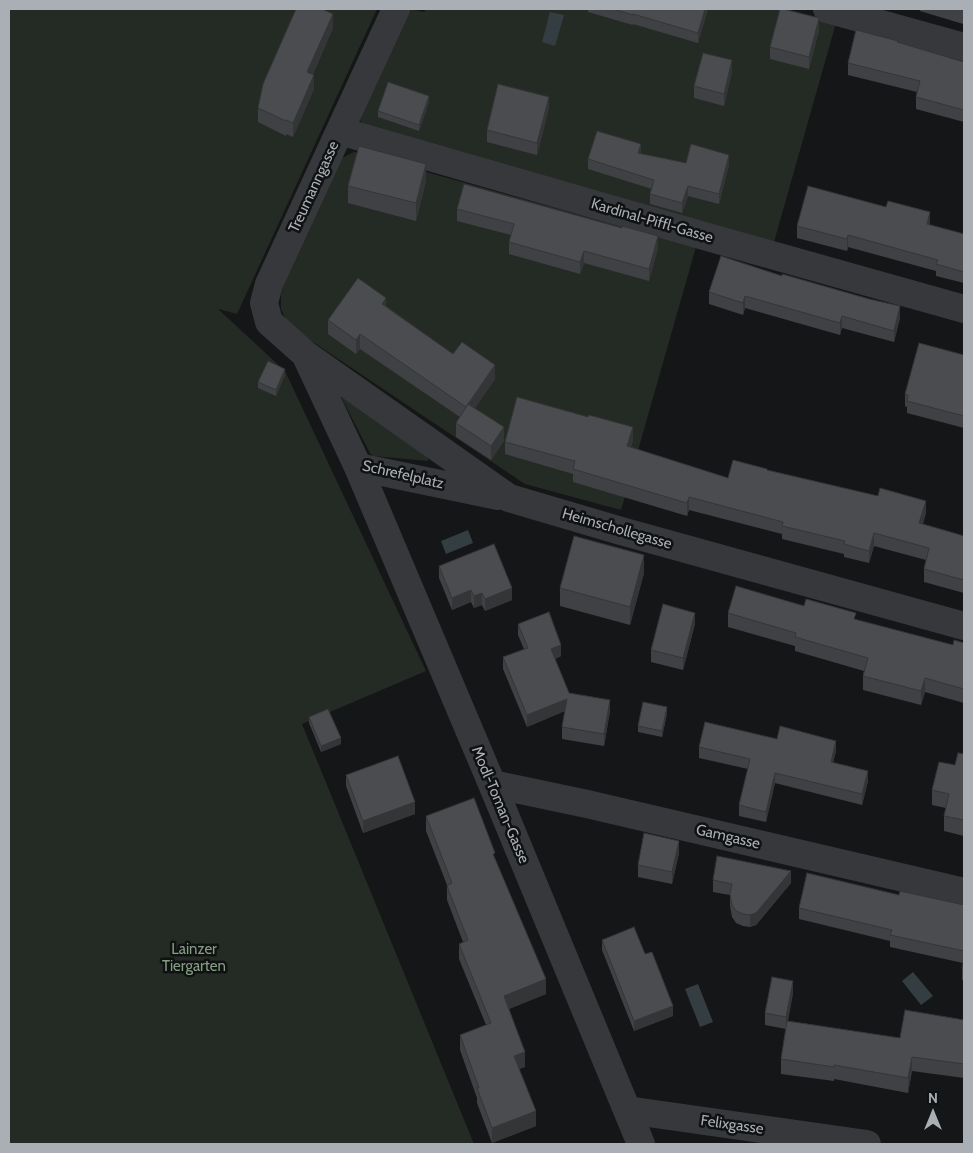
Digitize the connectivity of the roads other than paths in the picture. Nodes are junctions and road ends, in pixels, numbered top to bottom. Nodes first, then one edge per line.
1 (396, 9) edge
2 (827, 9) edge
3 (964, 47) edge
4 (340, 131) junction
5 (964, 309) edge
6 (306, 355) junction
7 (358, 467) junction
8 (509, 498) junction
9 (964, 626) edge
10 (492, 784) junction
11 (964, 892) edge
12 (627, 1110) junction
13 (641, 1144) edge
14 (867, 1144) edge

1 - 4 street, Treumanngasse
2 - 3 street
4 - 5 street, Kardinal-Piffl-Gasse
4 - 6 street, Treumanngasse
6 - 7 street, Schrefelplatz
6 - 8 street, Heimschollegasse
7 - 8 street, Schrefelplatz
7 - 10 street, Modl-Toman-Gasse
8 - 9 street, Heimschollegasse
10 - 11 street, Gamgasse
10 - 12 street, Modl-Toman-Gasse
12 - 13 street, Modl-Toman-Gasse
12 - 14 street, Felixgasse

